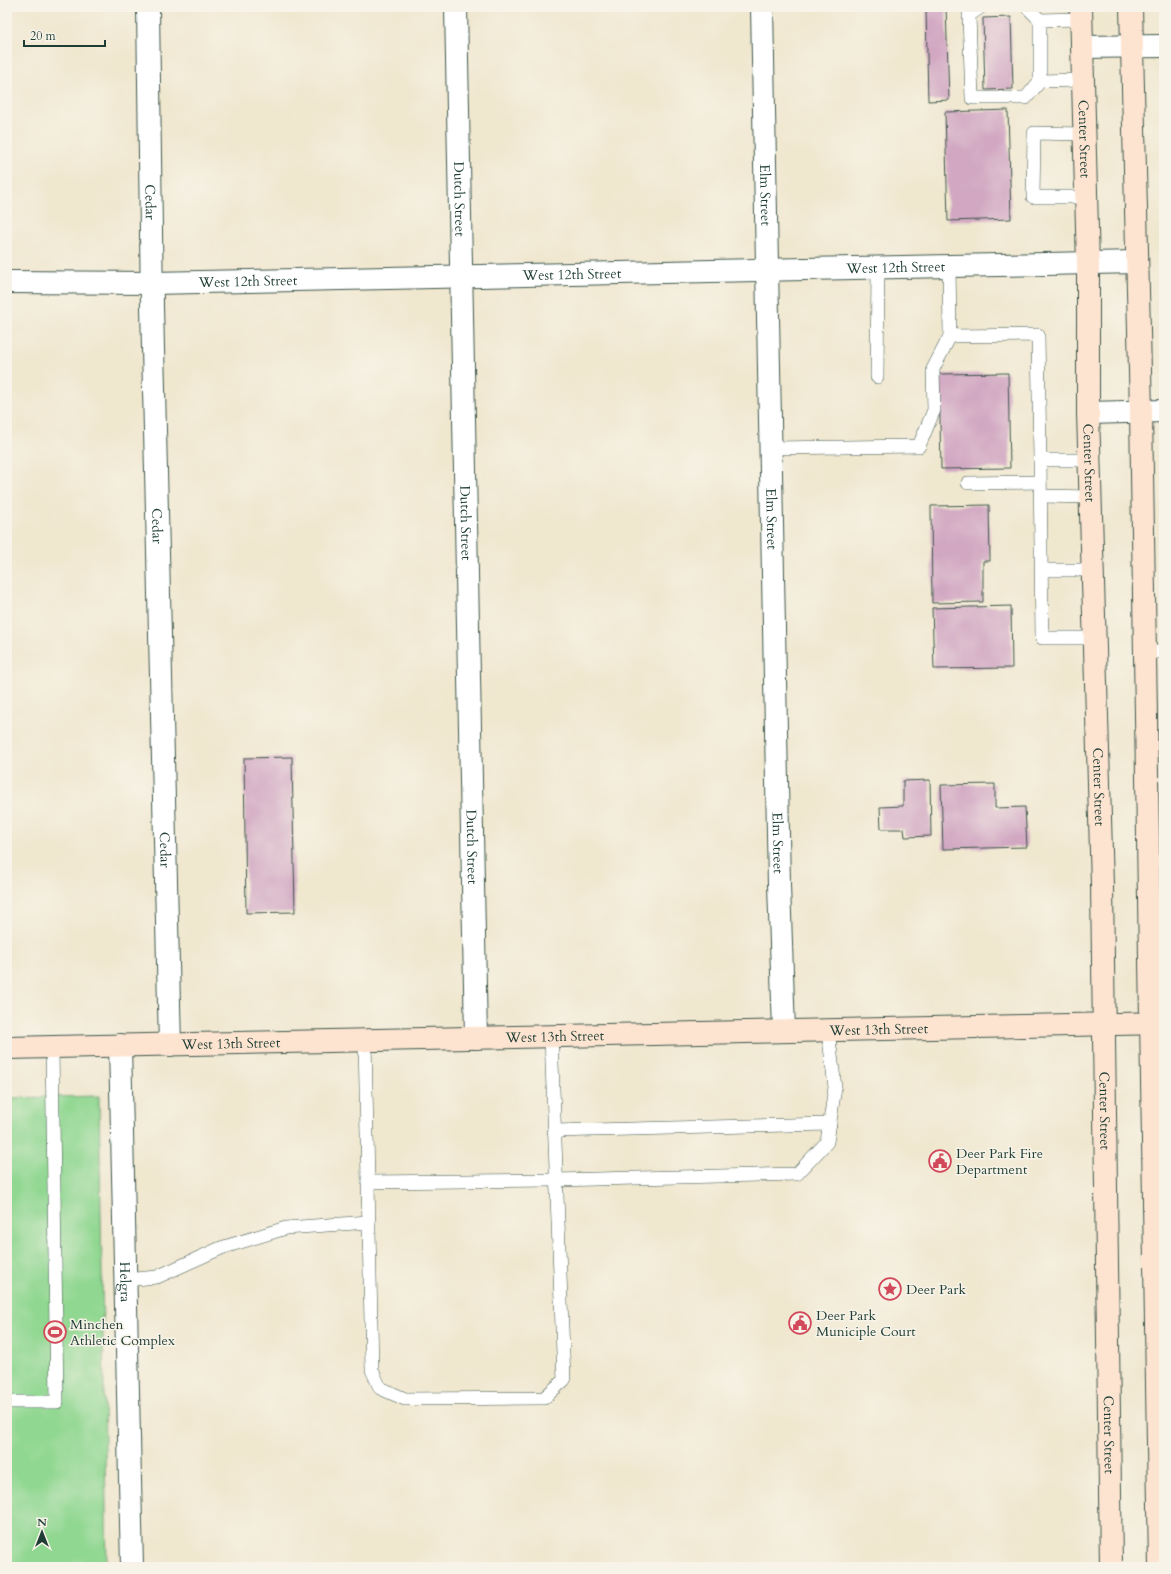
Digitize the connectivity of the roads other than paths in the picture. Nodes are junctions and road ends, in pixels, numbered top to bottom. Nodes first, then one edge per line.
1 (148, 7) edge
2 (456, 7) edge
3 (762, 7) edge
4 (981, 7) edge
5 (1027, 7) edge
6 (1131, 7) edge
7 (1081, 13) edge
8 (1040, 20) junction
9 (1132, 46) junction
10 (1164, 46) edge
11 (1082, 47) junction
12 (1083, 80) junction
13 (1040, 81) junction
14 (1084, 134) junction
15 (1086, 197) junction
16 (1137, 262) junction
17 (949, 265) junction
18 (1088, 265) junction
19 (878, 268) junction
20 (767, 270) junction
21 (461, 276) junction
22 (7, 282) edge
23 (152, 283) junction
24 (950, 336) junction
25 (877, 378) dead end
26 (1164, 411) edge
27 (1141, 412) junction
28 (1088, 413) junction
29 (771, 448) junction
30 (1040, 460) junction
31 (1090, 460) junction
32 (1040, 482) junction
33 (968, 483) dead end
34 (1041, 496) junction
35 (1091, 497) junction
36 (1042, 570) junction
37 (1093, 570) junction
38 (1095, 638) junction
39 (1154, 652) edge
40 (1104, 1023) junction
41 (1157, 1023) edge
42 (784, 1031) junction
43 (828, 1031) junction
44 (551, 1036) junction
45 (476, 1038) junction
46 (365, 1040) junction
47 (170, 1045) junction
48 (120, 1046) junction
49 (52, 1047) junction
50 (7, 1048) edge
51 (830, 1124) junction
52 (554, 1131) junction
53 (556, 1180) junction
54 (368, 1182) junction
55 (368, 1222) junction
56 (1160, 1242) edge
57 (125, 1280) junction
58 (1160, 1302) edge
59 (7, 1402) edge
60 (1161, 1493) edge
61 (132, 1567) edge
62 (1111, 1567) edge
63 (1160, 1567) edge

1 - 23 street, Cedar
2 - 21 street, Dutch Street
3 - 20 street, Elm Street
4 - 13 lane
5 - 8 lane
6 - 9 main road
7 - 8 lane
7 - 11 main road, Center Street
8 - 13 lane
9 - 10 street
9 - 11 street
9 - 16 main road
11 - 12 main road, Center Street
12 - 13 lane
12 - 14 main road, Center Street
14 - 15 main road, Center Street
14 - 15 lane
15 - 18 main road, Center Street
16 - 18 street, West 12th Street
16 - 27 main road
17 - 18 street, West 12th Street
17 - 19 street, West 12th Street
17 - 24 lane
18 - 28 main road, Center Street
19 - 20 street, West 12th Street
19 - 25 lane
20 - 21 street, West 12th Street
20 - 29 street, Elm Street
21 - 23 street, West 12th Street
21 - 45 street, Dutch Street
22 - 23 street, West 12th Street
23 - 47 street, Cedar
24 - 29 lane
24 - 30 lane
26 - 27 street
27 - 28 street
27 - 39 main road
28 - 31 main road, Center Street
29 - 42 street, Elm Street
30 - 31 lane
30 - 32 lane
31 - 35 main road, Center Street
32 - 33 lane
32 - 34 lane
34 - 35 lane
34 - 36 lane
35 - 37 main road, Center Street
36 - 37 lane
36 - 38 lane
37 - 38 main road, Center Street
38 - 40 main road, Center Street
39 - 41 main road
40 - 41 main road, West 13th Street
40 - 43 main road, West 13th Street
40 - 62 main road, Center Street
41 - 56 main road
42 - 43 main road, West 13th Street
42 - 44 main road, West 13th Street
43 - 51 lane
44 - 45 main road, West 13th Street
44 - 52 lane
45 - 46 main road, West 13th Street
46 - 47 main road, West 13th Street
46 - 54 lane
47 - 48 main road, West 13th Street
48 - 49 main road, West 13th Street
48 - 57 street, Helgra
49 - 50 main road, West 13th Street
49 - 59 lane
51 - 52 lane
51 - 53 lane
52 - 53 lane
53 - 54 lane
53 - 55 lane
54 - 55 lane
55 - 57 lane
56 - 58 main road
57 - 61 street, Helgra
58 - 60 main road
60 - 63 main road

